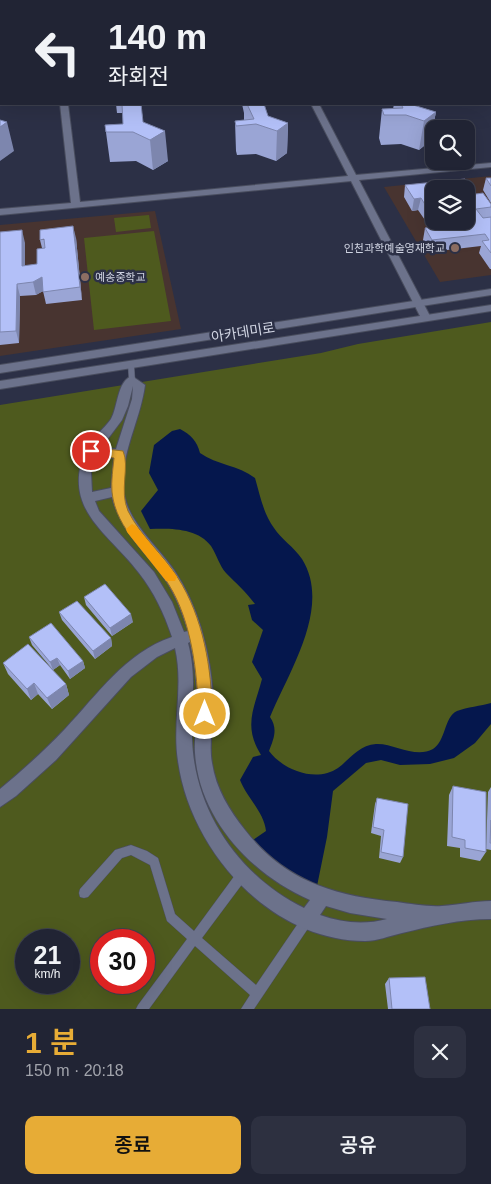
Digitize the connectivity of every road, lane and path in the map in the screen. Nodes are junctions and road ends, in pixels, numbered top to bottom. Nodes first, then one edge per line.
1 (64, 105) edge
2 (316, 105) edge
3 (491, 165) edge
4 (353, 178) junction
5 (76, 204) junction
6 (0, 212) edge
7 (491, 292) edge
8 (418, 303) junction
9 (491, 308) edge
10 (426, 318) junction
11 (131, 365) junction
12 (0, 369) edge
13 (132, 380) junction
14 (0, 385) edge
15 (91, 451) junction
16 (119, 454) junction
17 (117, 491) junction
18 (87, 498) junction
19 (195, 634) junction
20 (180, 639) junction
21 (0, 798) edge
22 (258, 859) junction
23 (242, 875) junction
24 (84, 893) dead end
25 (322, 897) junction
26 (491, 910) edge
27 (443, 915) junction
28 (308, 918) junction
29 (195, 939) junction
30 (258, 994) junction
31 (142, 1009) edge
32 (247, 1009) edge

1 - 5 street
2 - 4 street
3 - 4 street
4 - 5 street
4 - 8 street
5 - 6 street
7 - 8 street, 아카데미로
8 - 10 street
8 - 12 street, 아카데미로
9 - 10 street, 아카데미로
10 - 11 street, 아카데미로
11 - 13 lane
11 - 14 street, 아카데미로
13 - 15 street
13 - 16 street
15 - 16 street
15 - 18 street
16 - 17 street
17 - 18 street
17 - 19 street
18 - 20 street
19 - 20 street
19 - 22 street
20 - 21 street
20 - 23 street
22 - 23 street
22 - 25 street
23 - 28 street
23 - 29 lane
24 - 29 lane
25 - 27 street
25 - 28 street
26 - 27 street
27 - 28 street
28 - 30 lane
29 - 30 lane
29 - 31 lane
30 - 32 lane

